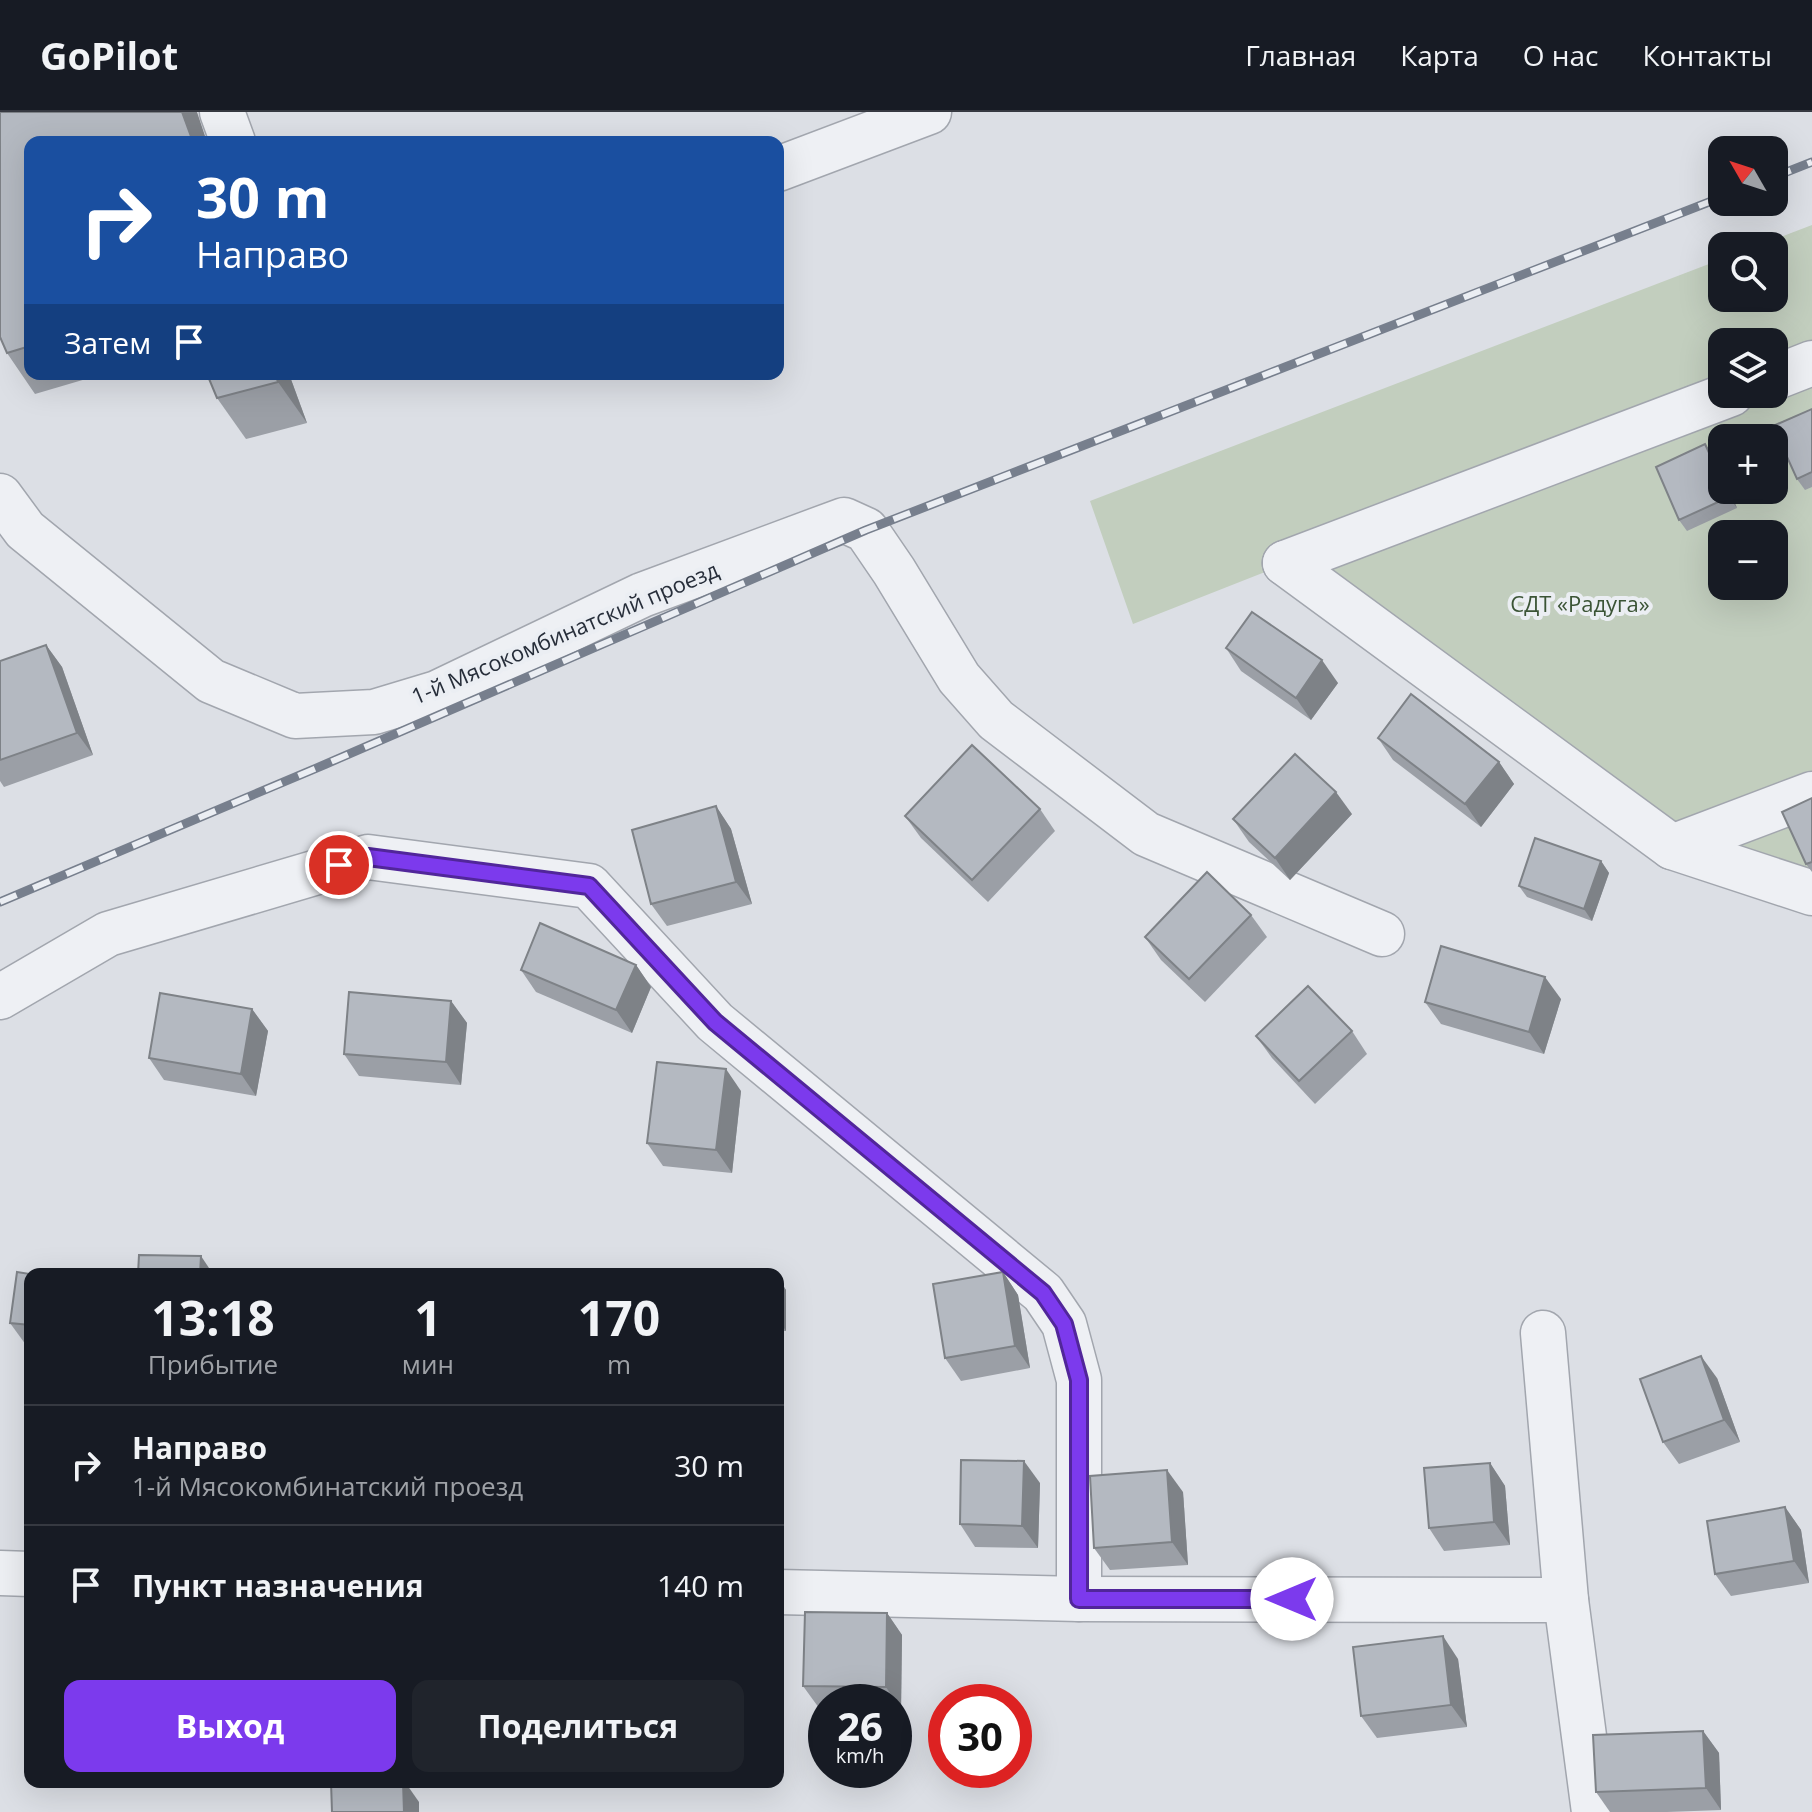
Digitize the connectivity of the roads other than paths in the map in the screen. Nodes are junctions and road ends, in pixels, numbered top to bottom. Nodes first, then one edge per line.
1 (222, 112) edge
2 (929, 112) edge
3 (231, 136) edge
4 (784, 167) edge
5 (1812, 363) edge
6 (1788, 372) edge
7 (1708, 403) edge
8 (0, 496) edge
9 (12, 535) edge
10 (1812, 794) edge
11 (1672, 847) junction
12 (1812, 893) edge
13 (1382, 934) dead end
14 (0, 997) edge
15 (1543, 1333) dead end
16 (0, 1573) edge
17 (24, 1574) edge
18 (784, 1592) edge
19 (1079, 1599) junction
20 (1566, 1600) junction
21 (1594, 1812) edge

1 - 3 street
2 - 4 street
5 - 6 street
7 - 11 street
8 - 9 street, 1-й Мясокомбинатский проезд
9 - 13 street, 1-й Мясокомбинатский проезд
10 - 11 street
11 - 12 street
14 - 19 street
15 - 20 street
16 - 17 street
18 - 19 street
19 - 20 street
20 - 21 street

